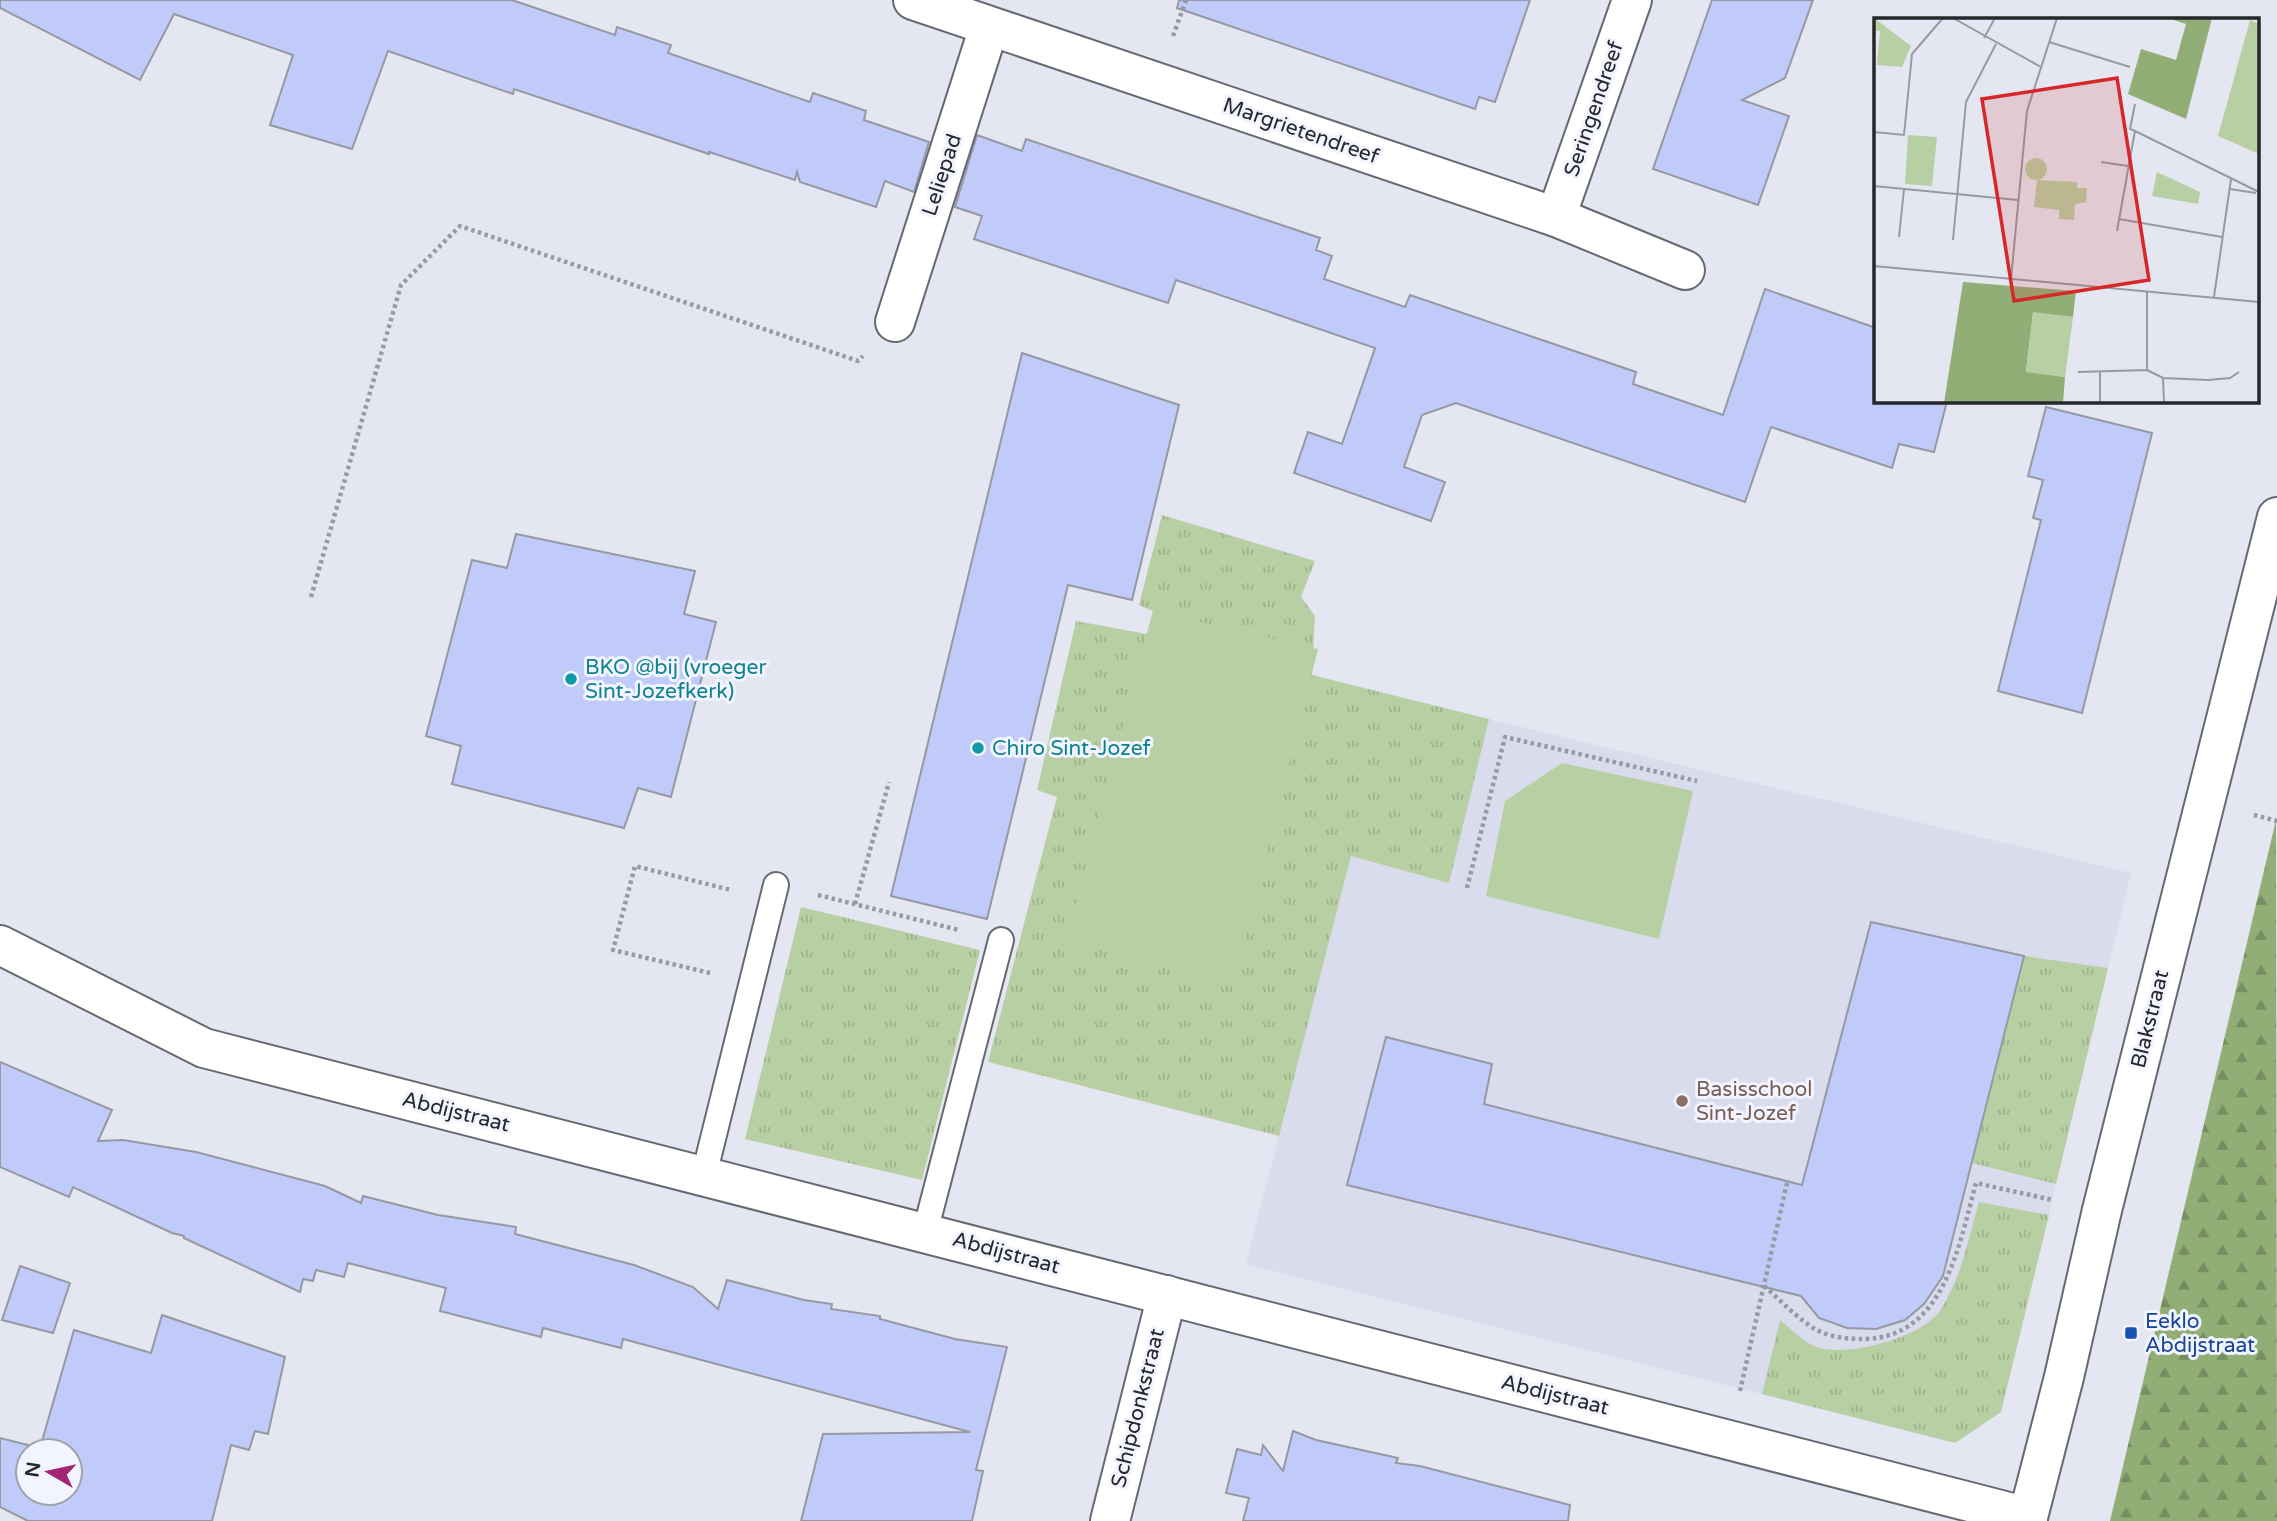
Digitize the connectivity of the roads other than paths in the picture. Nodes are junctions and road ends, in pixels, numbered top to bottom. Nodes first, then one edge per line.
1 (913, 0) edge
2 (1632, 0) edge
3 (989, 27) junction
4 (1556, 217) junction
5 (1685, 270) dead end
6 (895, 322) road end
7 (2277, 517) edge
8 (774, 892) road end
9 (1001, 940) road end
10 (0, 945) edge
11 (704, 1175) junction
12 (925, 1232) junction
13 (1167, 1295) junction
14 (2027, 1519) edge
15 (1110, 1521) edge

1 - 3 street, Margrietendreef
2 - 4 street, Seringendreef
3 - 4 street, Margrietendreef
3 - 6 street, Leliepad
4 - 5 street, Margrietendreef
7 - 14 street, Blakstraat
8 - 11 lane
9 - 12 lane
10 - 11 street, Abdijstraat
11 - 12 street, Abdijstraat
12 - 13 street, Abdijstraat
13 - 14 street, Abdijstraat
13 - 15 street, Schipdonkstraat

